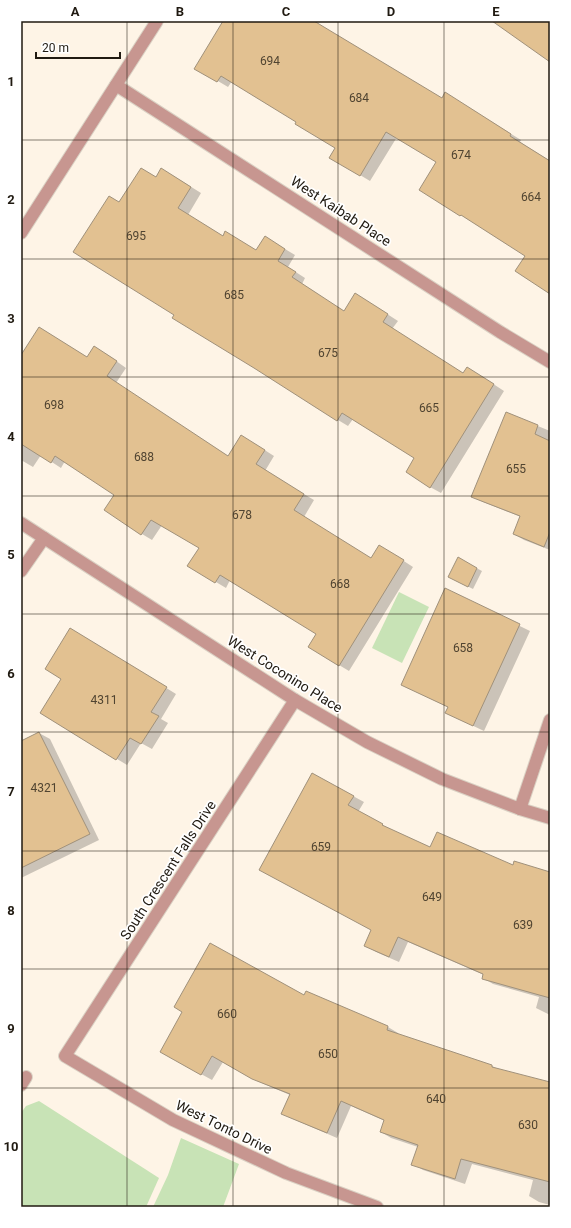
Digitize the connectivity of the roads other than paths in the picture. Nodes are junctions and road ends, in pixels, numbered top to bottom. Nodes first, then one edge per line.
1 (157, 21) edge
2 (116, 85) junction
3 (21, 233) edge
4 (550, 362) edge
5 (21, 523) edge
6 (44, 538) junction
7 (21, 572) edge
8 (295, 700) junction
9 (550, 720) edge
10 (520, 808) junction
11 (550, 818) edge
12 (65, 1056) joint
13 (377, 1207) edge

1 - 2 street
2 - 3 street
2 - 4 street, West Kaibab Place
5 - 6 street, West Coconino Place
6 - 7 street
6 - 8 street, West Coconino Place
8 - 10 street, West Coconino Place
8 - 12 street, South Crescent Falls Drive
9 - 10 street
10 - 11 street, West Coconino Place
12 - 13 street, West Tonto Drive

